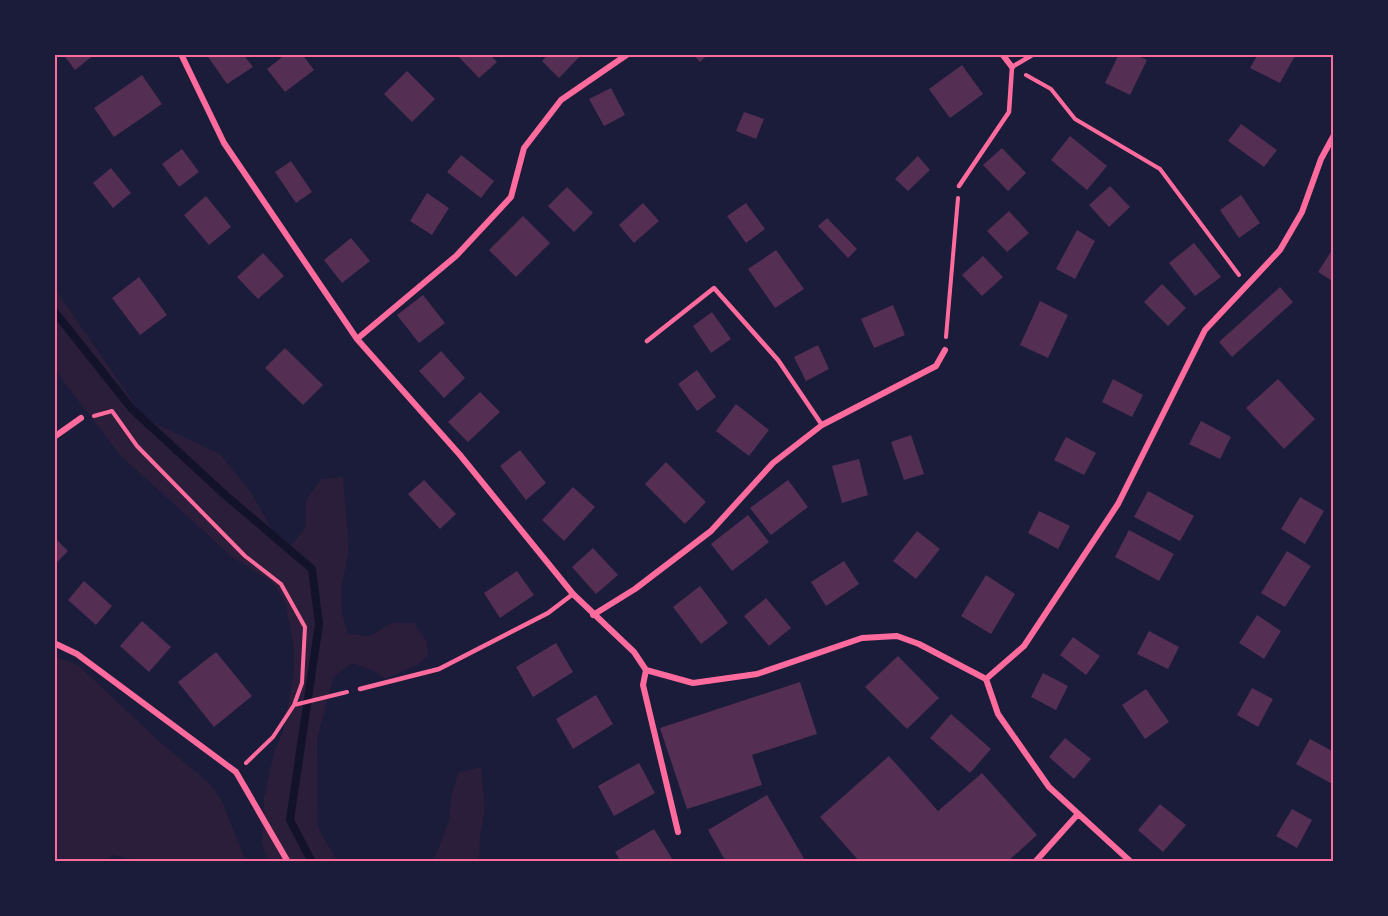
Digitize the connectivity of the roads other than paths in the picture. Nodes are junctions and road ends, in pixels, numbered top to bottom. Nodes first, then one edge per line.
1 (181, 54) edge
2 (628, 54) edge
3 (1002, 54) edge
4 (1034, 54) edge
5 (1012, 67) junction
6 (1334, 135) edge
7 (959, 186) road end
8 (357, 339) junction
9 (647, 341) dead end
10 (945, 350) road end
11 (81, 418) road end
12 (822, 425) junction
13 (54, 436) edge
14 (573, 594) junction
15 (593, 615) junction
16 (54, 643) edge
17 (646, 670) junction
18 (986, 679) junction
19 (360, 689) road end
20 (1078, 814) junction
21 (678, 832) dead end
22 (288, 862) edge
23 (1035, 862) edge
24 (1131, 862) edge

1 - 8 street
2 - 8 street
3 - 5 street
4 - 5 lane
5 - 7 lane
6 - 18 street
8 - 14 street
9 - 12 lane
10 - 12 street
11 - 13 street
12 - 15 street
14 - 15 street
14 - 19 lane
15 - 17 street
16 - 22 street
17 - 18 street
17 - 21 street
18 - 20 street
20 - 23 street
20 - 24 street

